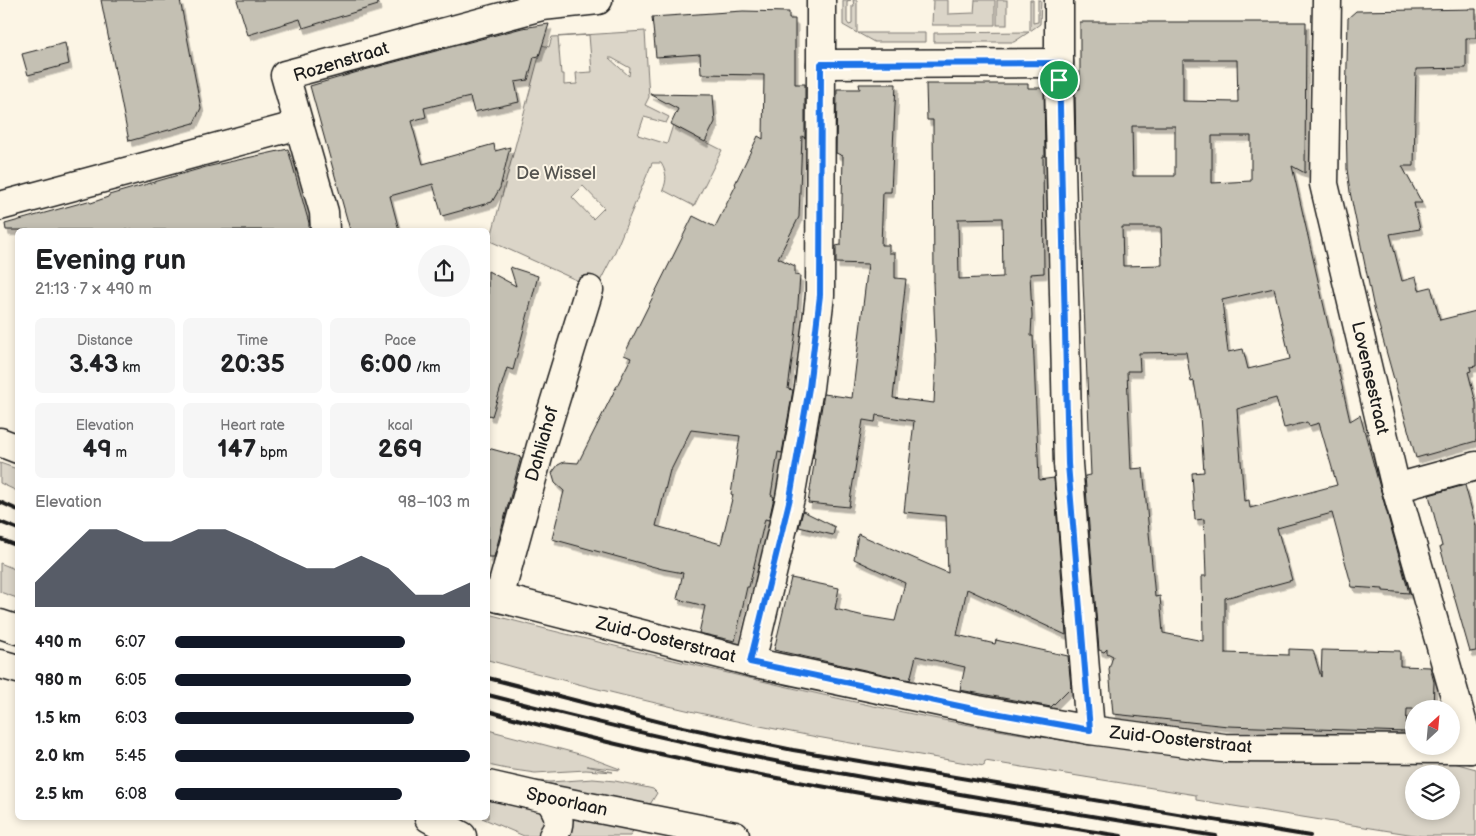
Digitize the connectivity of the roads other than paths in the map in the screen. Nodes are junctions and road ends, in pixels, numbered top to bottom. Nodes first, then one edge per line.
1 (598, 0) edge
2 (822, 0) edge
3 (1058, 0) edge
4 (1327, 0) edge
5 (542, 3) edge
6 (1059, 63) junction
7 (821, 64) junction
8 (299, 125) junction
9 (0, 206) edge
10 (325, 228) edge
11 (589, 290) dead end
12 (0, 442) edge
13 (15, 448) edge
14 (1476, 466) edge
15 (1396, 488) junction
16 (493, 597) edge
17 (0, 624) edge
18 (15, 629) edge
19 (750, 662) junction
20 (0, 664) edge
21 (15, 669) edge
22 (1090, 730) junction
23 (1473, 750) edge
24 (490, 785) edge
25 (549, 800) junction
26 (433, 820) edge
27 (462, 836) edge
28 (553, 836) edge
29 (735, 836) edge

1 - 5 street, Rozenstraat
2 - 7 street
3 - 6 street
4 - 15 street, Lovensestraat
5 - 8 street, Rozenstraat
6 - 7 street
6 - 22 street
7 - 19 street
8 - 9 street
8 - 10 street
11 - 16 street, Dahliahof
12 - 13 street
14 - 15 street
15 - 23 street, Lovensestraat
16 - 19 street, Zuid-Oosterstraat
17 - 18 street
19 - 22 street, Zuid-Oosterstraat
20 - 21 street
22 - 23 street, Zuid-Oosterstraat
24 - 25 street, Spoorlaan
25 - 28 street
25 - 29 street, Spoorlaan
26 - 27 street

